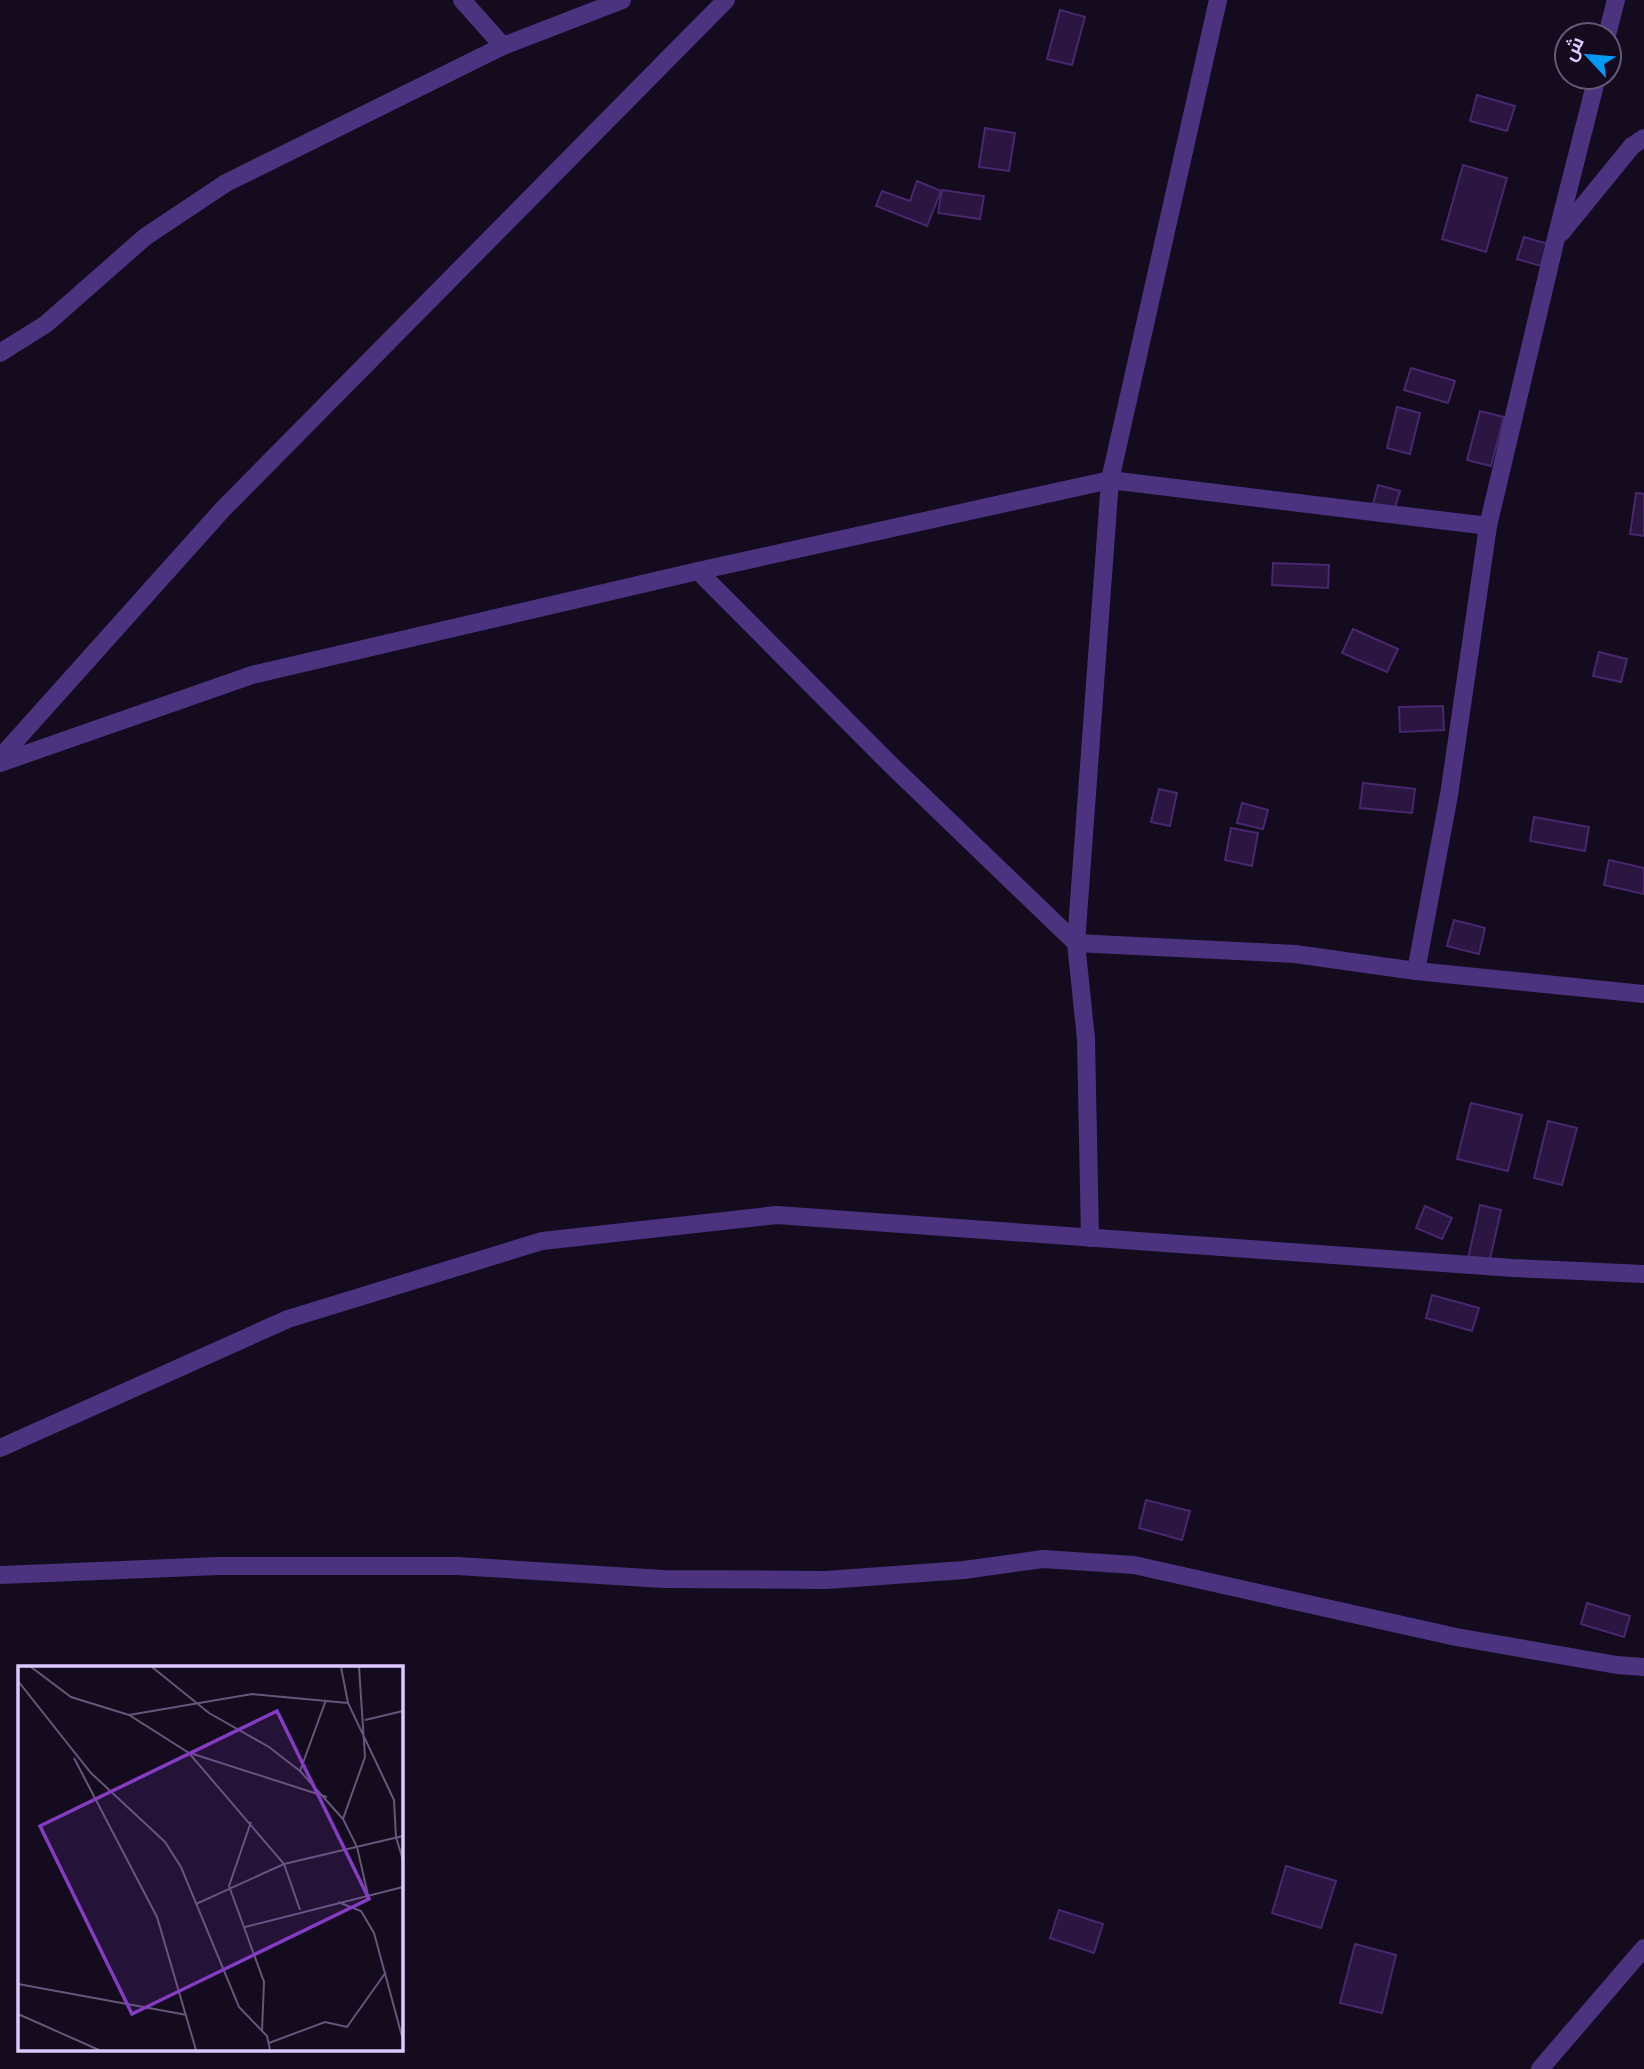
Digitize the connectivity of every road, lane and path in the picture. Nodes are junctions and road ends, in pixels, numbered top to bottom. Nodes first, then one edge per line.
1 (462, 0) edge
2 (622, 0) edge
3 (726, 0) edge
4 (1217, 0) edge
5 (1616, 0) edge
6 (1611, 21) edge
7 (503, 46) junction
8 (1593, 91) edge
9 (1644, 138) edge
10 (1556, 238) junction
11 (0, 353) edge
12 (1110, 480) junction
13 (1488, 526) junction
14 (698, 571) junction
15 (0, 761) edge
16 (1076, 943) junction
17 (1416, 971) junction
18 (1644, 993) edge
19 (1090, 1238) junction
20 (1644, 1274) edge
21 (0, 1448) edge
22 (0, 1575) edge
23 (1644, 1667) edge
24 (1644, 1948) edge
25 (1540, 2069) edge

1 - 7 street
2 - 7 street
3 - 15 street
4 - 12 street
5 - 6 street
7 - 11 street
8 - 10 street
9 - 10 street
10 - 13 street
12 - 13 street
12 - 14 street
12 - 16 street
13 - 17 street
14 - 15 street
14 - 16 street
16 - 17 street
16 - 19 street
17 - 18 street
19 - 20 street
19 - 21 street
22 - 23 street
24 - 25 street

